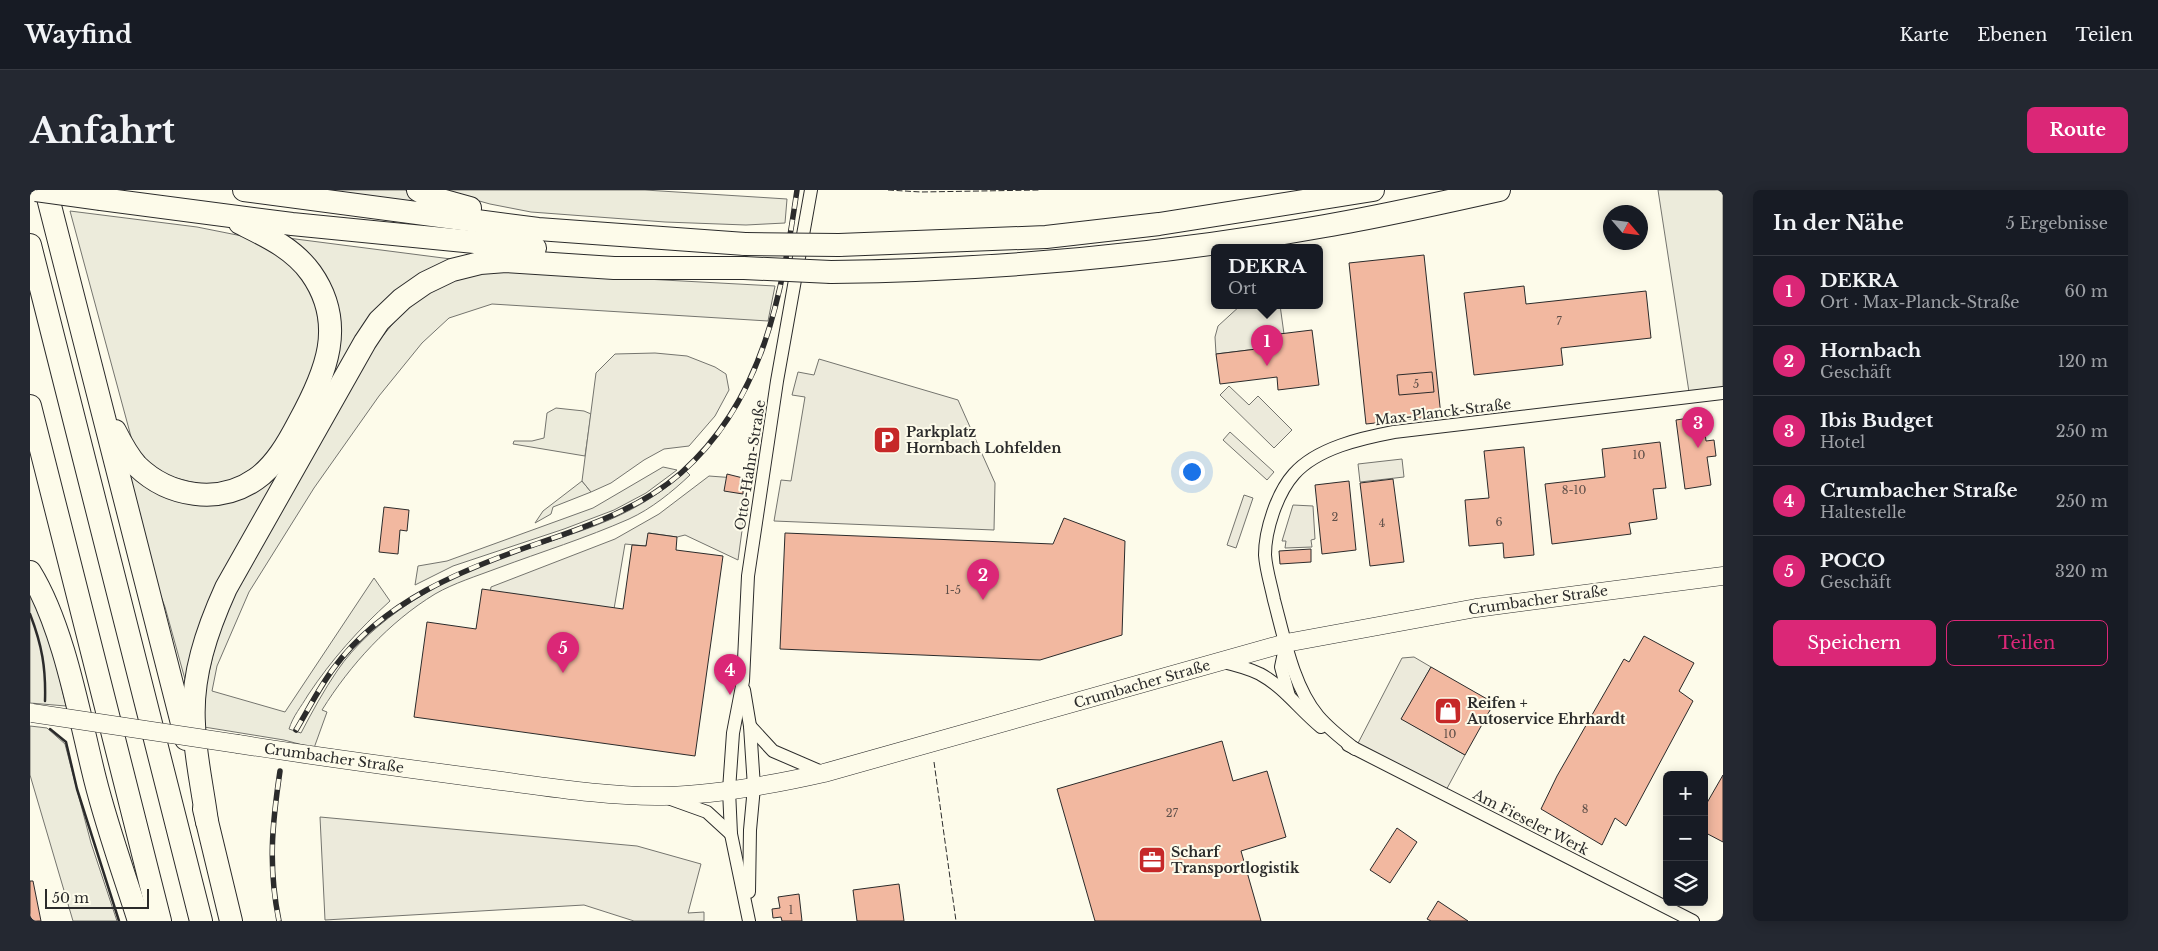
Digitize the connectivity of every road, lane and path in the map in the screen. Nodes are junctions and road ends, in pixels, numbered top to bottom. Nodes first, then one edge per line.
1 (36, 190) edge
2 (46, 190) edge
3 (244, 190) edge
4 (418, 190) edge
5 (811, 190) edge
6 (1373, 190) edge
7 (1499, 190) edge
8 (221, 214) junction
9 (538, 229) junction
10 (30, 245) edge
11 (738, 268) junction
12 (1723, 393) edge
13 (100, 401) junction
14 (30, 406) edge
15 (30, 572) edge
16 (1723, 576) edge
17 (1286, 643) junction
18 (1223, 662) junction
19 (743, 680) junction
20 (1290, 697) junction
21 (31, 713) edge
22 (750, 726) junction
23 (1355, 749) junction
24 (824, 773) junction
25 (754, 787) junction
26 (729, 790) junction
27 (661, 796) junction
28 (207, 822) junction
29 (731, 834) junction
30 (748, 918) edge
31 (139, 921) edge
32 (160, 921) edge
33 (201, 921) edge
34 (231, 921) edge
35 (1693, 921) edge

1 - 8 highway, bridge
2 - 13 highway
3 - 9 highway
4 - 9 highway
5 - 19 street, Otto-Hahn-Straße
6 - 9 highway, bridge
7 - 11 highway, bridge
8 - 11 highway
8 - 13 highway
10 - 33 highway
11 - 28 highway
12 - 17 street, Max-Planck-Straße
13 - 28 highway
14 - 32 highway
15 - 31 highway
16 - 17 main road, Crumbacher Straße
17 - 18 main road, Crumbacher Straße
17 - 20 street, Am Fieseler Werk
17 - 23 street, Am Fieseler Werk
18 - 20 street, Am Fieseler Werk
18 - 24 main road, Crumbacher Straße
19 - 22 street, Otto-Hahn-Straße
19 - 26 street, Otto-Hahn-Straße
20 - 23 street, Am Fieseler Werk
21 - 27 main road, Crumbacher Straße, bridge
22 - 24 street
22 - 25 street, Otto-Hahn-Straße
23 - 35 street, Am Fieseler Werk
24 - 25 main road, Crumbacher Straße
25 - 26 main road, Crumbacher Straße
25 - 30 street, Otto-Hahn-Straße
26 - 27 main road, Crumbacher Straße
26 - 29 street, Otto-Hahn-Straße
27 - 29 street
28 - 34 highway
29 - 30 street, Otto-Hahn-Straße

